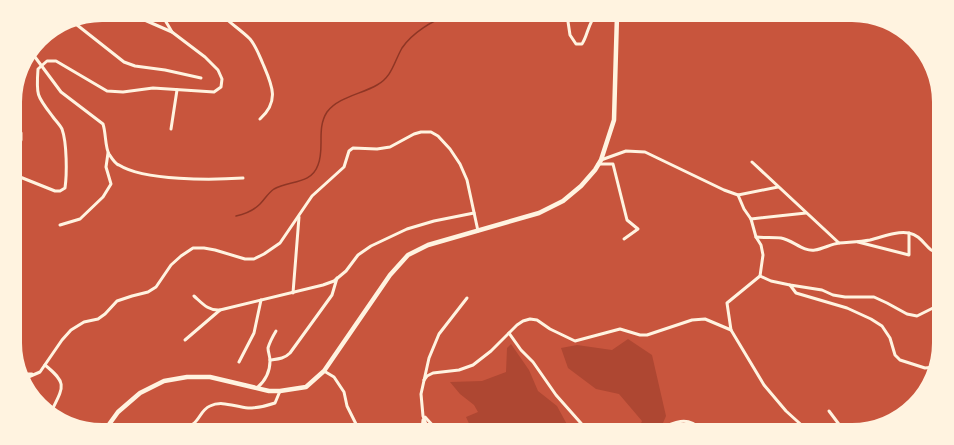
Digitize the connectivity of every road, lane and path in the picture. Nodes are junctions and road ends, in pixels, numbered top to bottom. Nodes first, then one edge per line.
1 (149, 22) edge
2 (166, 22) edge
3 (230, 22) edge
4 (568, 22) edge
5 (591, 22) edge
6 (617, 22) edge
7 (78, 26) edge
8 (172, 32) junction
9 (36, 58) edge
10 (42, 65) junction
11 (201, 78) dead end
12 (177, 90) junction
13 (260, 119) dead end
14 (171, 130) dead end
15 (108, 153) junction
16 (600, 162) junction
17 (752, 162) dead end
18 (22, 178) edge
19 (243, 178) dead end
20 (778, 187) junction
21 (738, 195) junction
22 (474, 213) junction
23 (806, 213) junction
24 (299, 216) junction
25 (751, 219) junction
26 (60, 225) dead end
27 (478, 231) junction
28 (909, 233) junction
29 (756, 237) junction
30 (624, 239) dead end
31 (857, 242) junction
32 (840, 243) junction
33 (932, 251) edge
34 (760, 276) junction
35 (337, 278) junction
36 (790, 285) junction
37 (293, 293) junction
38 (194, 296) dead end
39 (467, 298) dead end
40 (261, 300) junction
41 (932, 309) edge
42 (220, 310) junction
43 (732, 330) junction
44 (276, 331) dead end
45 (509, 333) junction
46 (185, 340) dead end
47 (270, 360) junction
48 (239, 362) dead end
49 (45, 365) junction
50 (928, 368) edge
51 (324, 371) junction
52 (28, 374) edge
53 (36, 374) junction
54 (30, 376) edge
55 (424, 380) junction
56 (257, 388) junction
57 (280, 391) junction
58 (54, 406) edge
59 (829, 411) dead end
60 (424, 416) junction
61 (110, 423) edge
62 (195, 423) edge
63 (356, 423) edge
64 (423, 423) edge
65 (426, 423) edge
66 (430, 423) edge
67 (581, 423) edge
68 (672, 423) edge
69 (693, 423) edge
70 (799, 423) edge
71 (838, 423) edge

1 - 8 street
2 - 8 street
3 - 13 street
4 - 5 street
6 - 16 main road
7 - 11 street
8 - 12 street
9 - 10 street
10 - 12 street
10 - 15 street
10 - 18 street
12 - 14 street
15 - 19 street
15 - 26 street
16 - 21 street
16 - 27 main road
16 - 30 street
17 - 20 street
20 - 21 street
20 - 23 street
21 - 25 street
22 - 24 street
22 - 27 street
22 - 35 street
23 - 25 street
23 - 32 street
24 - 37 street
24 - 49 street
25 - 29 street
27 - 51 main road
28 - 31 street
28 - 31 street
28 - 33 street
29 - 32 street
29 - 34 street
31 - 32 street
34 - 36 street
34 - 43 street
35 - 37 street
35 - 47 street
36 - 41 street
36 - 50 street
37 - 40 street
38 - 42 street
39 - 55 street
40 - 42 street
40 - 48 street
42 - 46 street
43 - 45 street
43 - 70 street
44 - 47 street
45 - 55 street
45 - 67 street
47 - 56 street
49 - 53 street
49 - 58 street
51 - 57 main road
51 - 63 street
52 - 53 street
53 - 54 street
55 - 60 street
56 - 57 main road
56 - 61 main road
57 - 62 street
59 - 71 street
60 - 64 street
60 - 65 street
60 - 66 street
68 - 69 street

